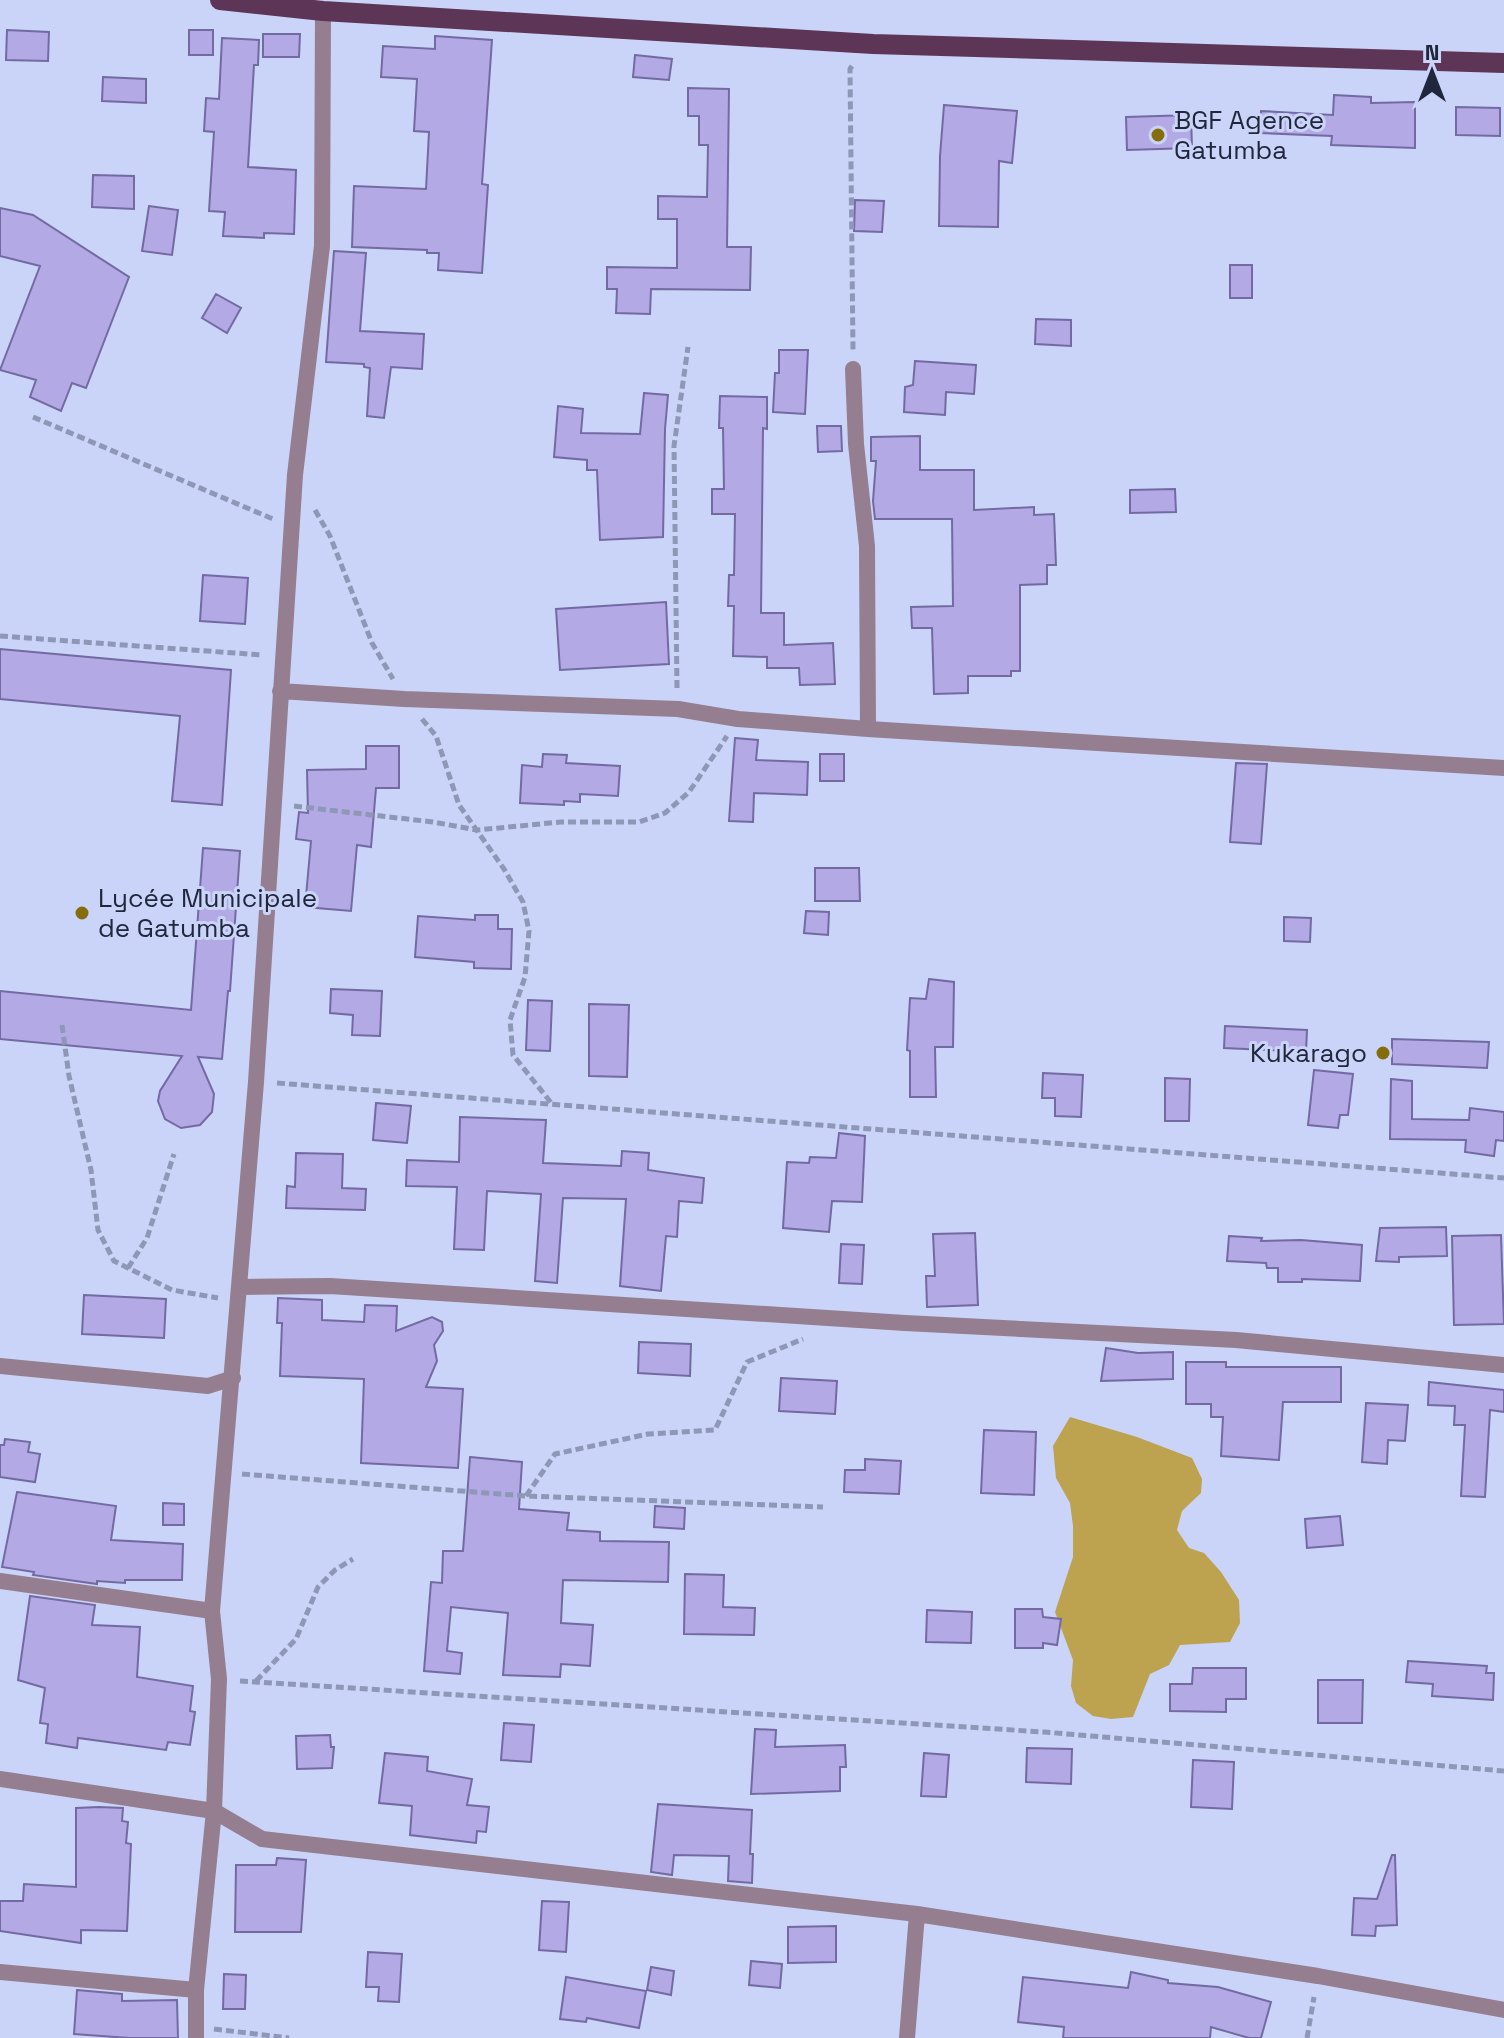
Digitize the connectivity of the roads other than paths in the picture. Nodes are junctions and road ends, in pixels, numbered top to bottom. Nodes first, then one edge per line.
1 (220, 0) edge
2 (323, 11) junction
3 (1504, 63) edge
4 (853, 369) road end
5 (280, 691) junction
6 (868, 729) junction
7 (1504, 768) edge
8 (240, 1294) junction
9 (1504, 1365) edge
10 (0, 1366) edge
11 (233, 1378) junction
12 (0, 1581) edge
13 (212, 1611) junction
14 (0, 1779) edge
15 (214, 1811) junction
16 (917, 1914) junction
17 (0, 1972) edge
18 (196, 1990) junction
19 (1504, 2010) edge
20 (196, 2032) edge
21 (907, 2038) edge

1 - 2 main road
2 - 3 main road
2 - 5 street
4 - 6 street
5 - 6 street
5 - 8 street
6 - 7 street
8 - 9 street
8 - 11 street
10 - 11 street
11 - 13 street
12 - 13 street
13 - 15 street
14 - 15 street
15 - 16 street
15 - 18 street
16 - 19 street
16 - 21 street
17 - 18 street
18 - 20 street

